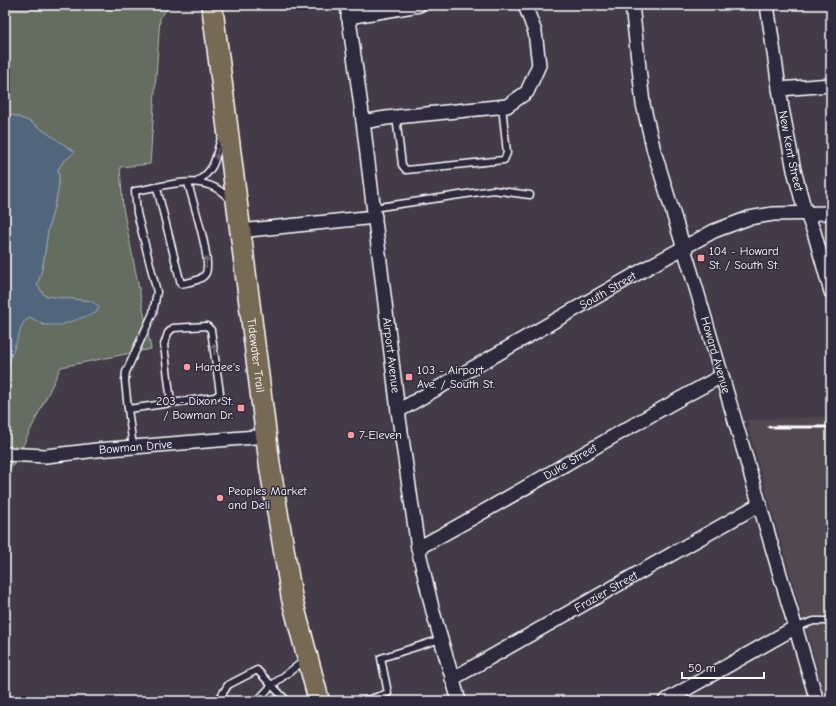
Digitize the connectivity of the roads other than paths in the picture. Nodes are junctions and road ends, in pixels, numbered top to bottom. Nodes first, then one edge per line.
1 (212, 5) edge
2 (420, 5) edge
3 (525, 5) edge
4 (632, 5) edge
5 (767, 5) edge
6 (347, 11) edge
7 (831, 85) edge
8 (779, 89) junction
9 (502, 106) junction
10 (396, 117) junction
11 (228, 122) junction
12 (363, 122) junction
13 (198, 181) junction
14 (188, 183) junction
15 (157, 188) junction
16 (530, 195) dead end
17 (238, 209) junction
18 (374, 212) junction
19 (831, 213) edge
20 (806, 214) junction
21 (240, 231) junction
22 (684, 247) junction
23 (831, 292) edge
24 (722, 376) junction
25 (171, 402) junction
26 (128, 409) junction
27 (398, 411) junction
28 (266, 436) junction
29 (133, 447) junction
30 (5, 454) edge
31 (760, 504) junction
32 (418, 548) junction
33 (831, 621) edge
34 (796, 627) junction
35 (441, 639) junction
36 (308, 658) junction
37 (452, 679) junction
38 (272, 686) junction
39 (218, 701) edge
40 (257, 701) edge
41 (287, 701) edge
42 (319, 701) edge
43 (364, 701) edge
44 (459, 701) edge
45 (666, 701) edge
46 (817, 701) edge

1 - 11 main road, Tidewater Trail
2 - 6 street
3 - 9 street
4 - 22 street, Howard Avenue
5 - 8 street, New Kent Street
6 - 12 street, Airport Avenue
7 - 8 street
8 - 20 street, New Kent Street
9 - 10 street
9 - 10 lane
10 - 12 street
11 -> 13 lane
11 - 17 main road, Tidewater Trail
12 - 18 street, Airport Avenue
13 - 14 lane
13 - 17 lane
14 - 15 lane
15 -> 14 lane
15 - 26 lane
16 - 18 lane
17 - 21 main road, Tidewater Trail
18 - 21 street
18 - 27 street, Airport Avenue
19 - 20 street, South Street
20 - 22 street, South Street
20 - 23 street, New Kent Street
21 - 28 main road, Tidewater Trail
22 - 24 street, Howard Avenue
22 - 27 street, South Street
24 - 31 street, Howard Avenue
24 - 32 street, Duke Street
25 -> 25 lane
25 - 26 lane
26 - 29 lane
27 - 32 street, Airport Avenue
28 - 29 street, Bowman Drive
28 - 36 main road, Tidewater Trail
29 - 30 street, Bowman Drive
31 - 34 street, Howard Avenue
31 - 37 street, Frazier Street
32 - 35 street, Airport Avenue
33 - 34 lane
34 - 45 street
34 - 46 street, Howard Avenue
35 - 37 street, Airport Avenue
35 - 43 lane
36 - 38 lane
36 - 42 main road, Tidewater Trail
37 - 44 street, Airport Avenue
38 - 39 lane
38 - 40 lane
38 - 41 lane

